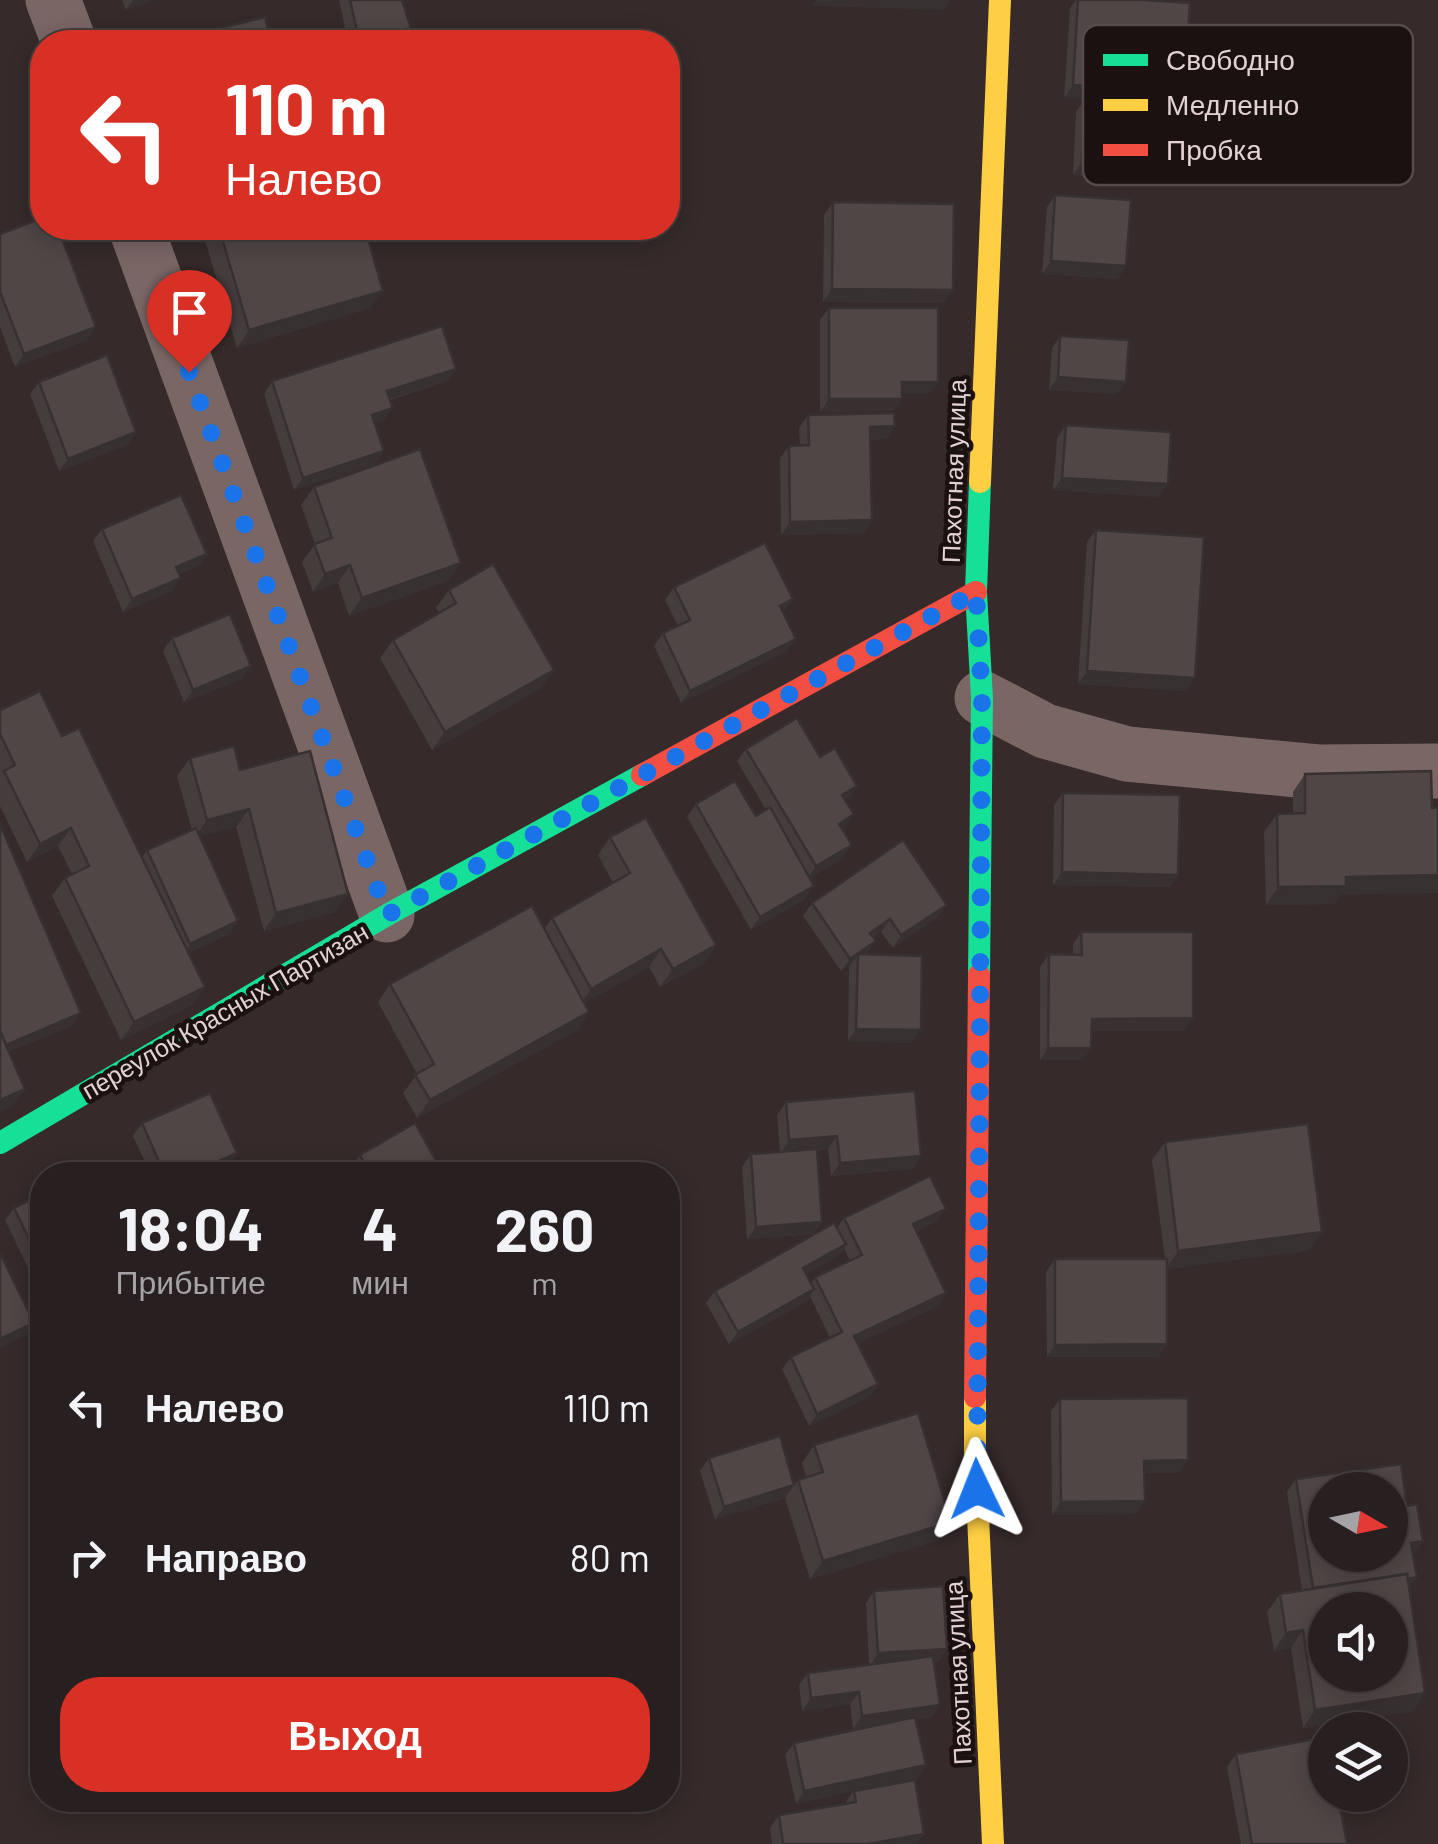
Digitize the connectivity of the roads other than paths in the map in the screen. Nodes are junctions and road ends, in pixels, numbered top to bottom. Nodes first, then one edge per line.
1 (53, 0) edge
2 (1000, 0) edge
3 (64, 30) edge
4 (140, 240) edge
5 (976, 592) junction
6 (982, 698) junction
7 (1438, 771) edge
8 (387, 915) junction
9 (0, 1143) edge
10 (993, 1844) edge

1 - 3 street
2 - 5 street, Пахотная улица
4 - 8 street
5 - 6 street, Пахотная улица
5 - 8 street, переулок Красных Партизан
6 - 7 street
6 - 10 street, Пахотная улица
8 - 9 street, переулок Красных Партизан

